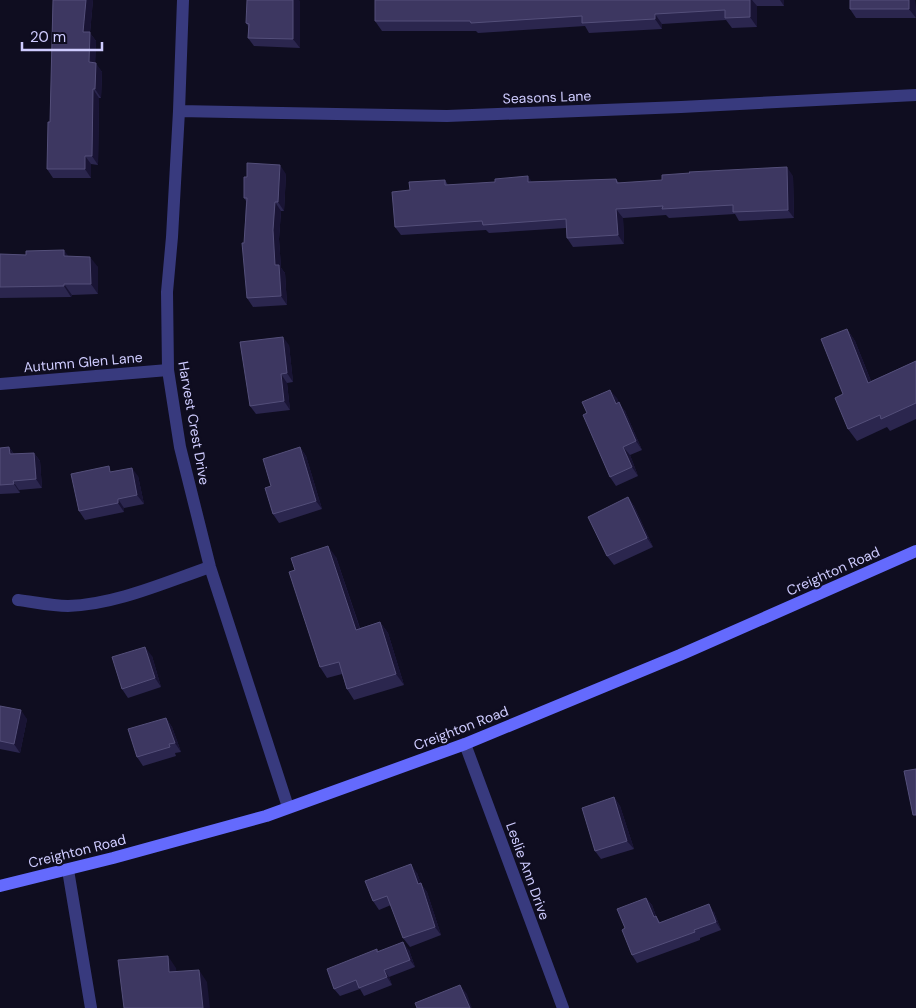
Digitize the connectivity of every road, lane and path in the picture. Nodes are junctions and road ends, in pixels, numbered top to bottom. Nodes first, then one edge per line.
1 (183, 0) edge
2 (916, 95) edge
3 (179, 111) junction
4 (168, 370) junction
5 (0, 384) edge
6 (916, 551) edge
7 (210, 567) junction
8 (18, 600) dead end
9 (465, 744) junction
10 (288, 808) junction
11 (68, 870) junction
12 (0, 886) edge
13 (90, 1008) edge
14 (563, 1008) edge

1 - 3 street, Harvest Crest Drive
2 - 3 street, Seasons Lane
3 - 4 street, Harvest Crest Drive
4 - 5 street, Autumn Glen Lane
4 - 7 street, Harvest Crest Drive
6 - 9 main road, Creighton Road
7 - 8 street
7 - 10 street, Harvest Crest Drive
9 - 10 main road, Creighton Road
9 - 14 street, Leslie Ann Drive
10 - 11 main road, Creighton Road
11 - 12 main road, Creighton Road
11 - 13 street

